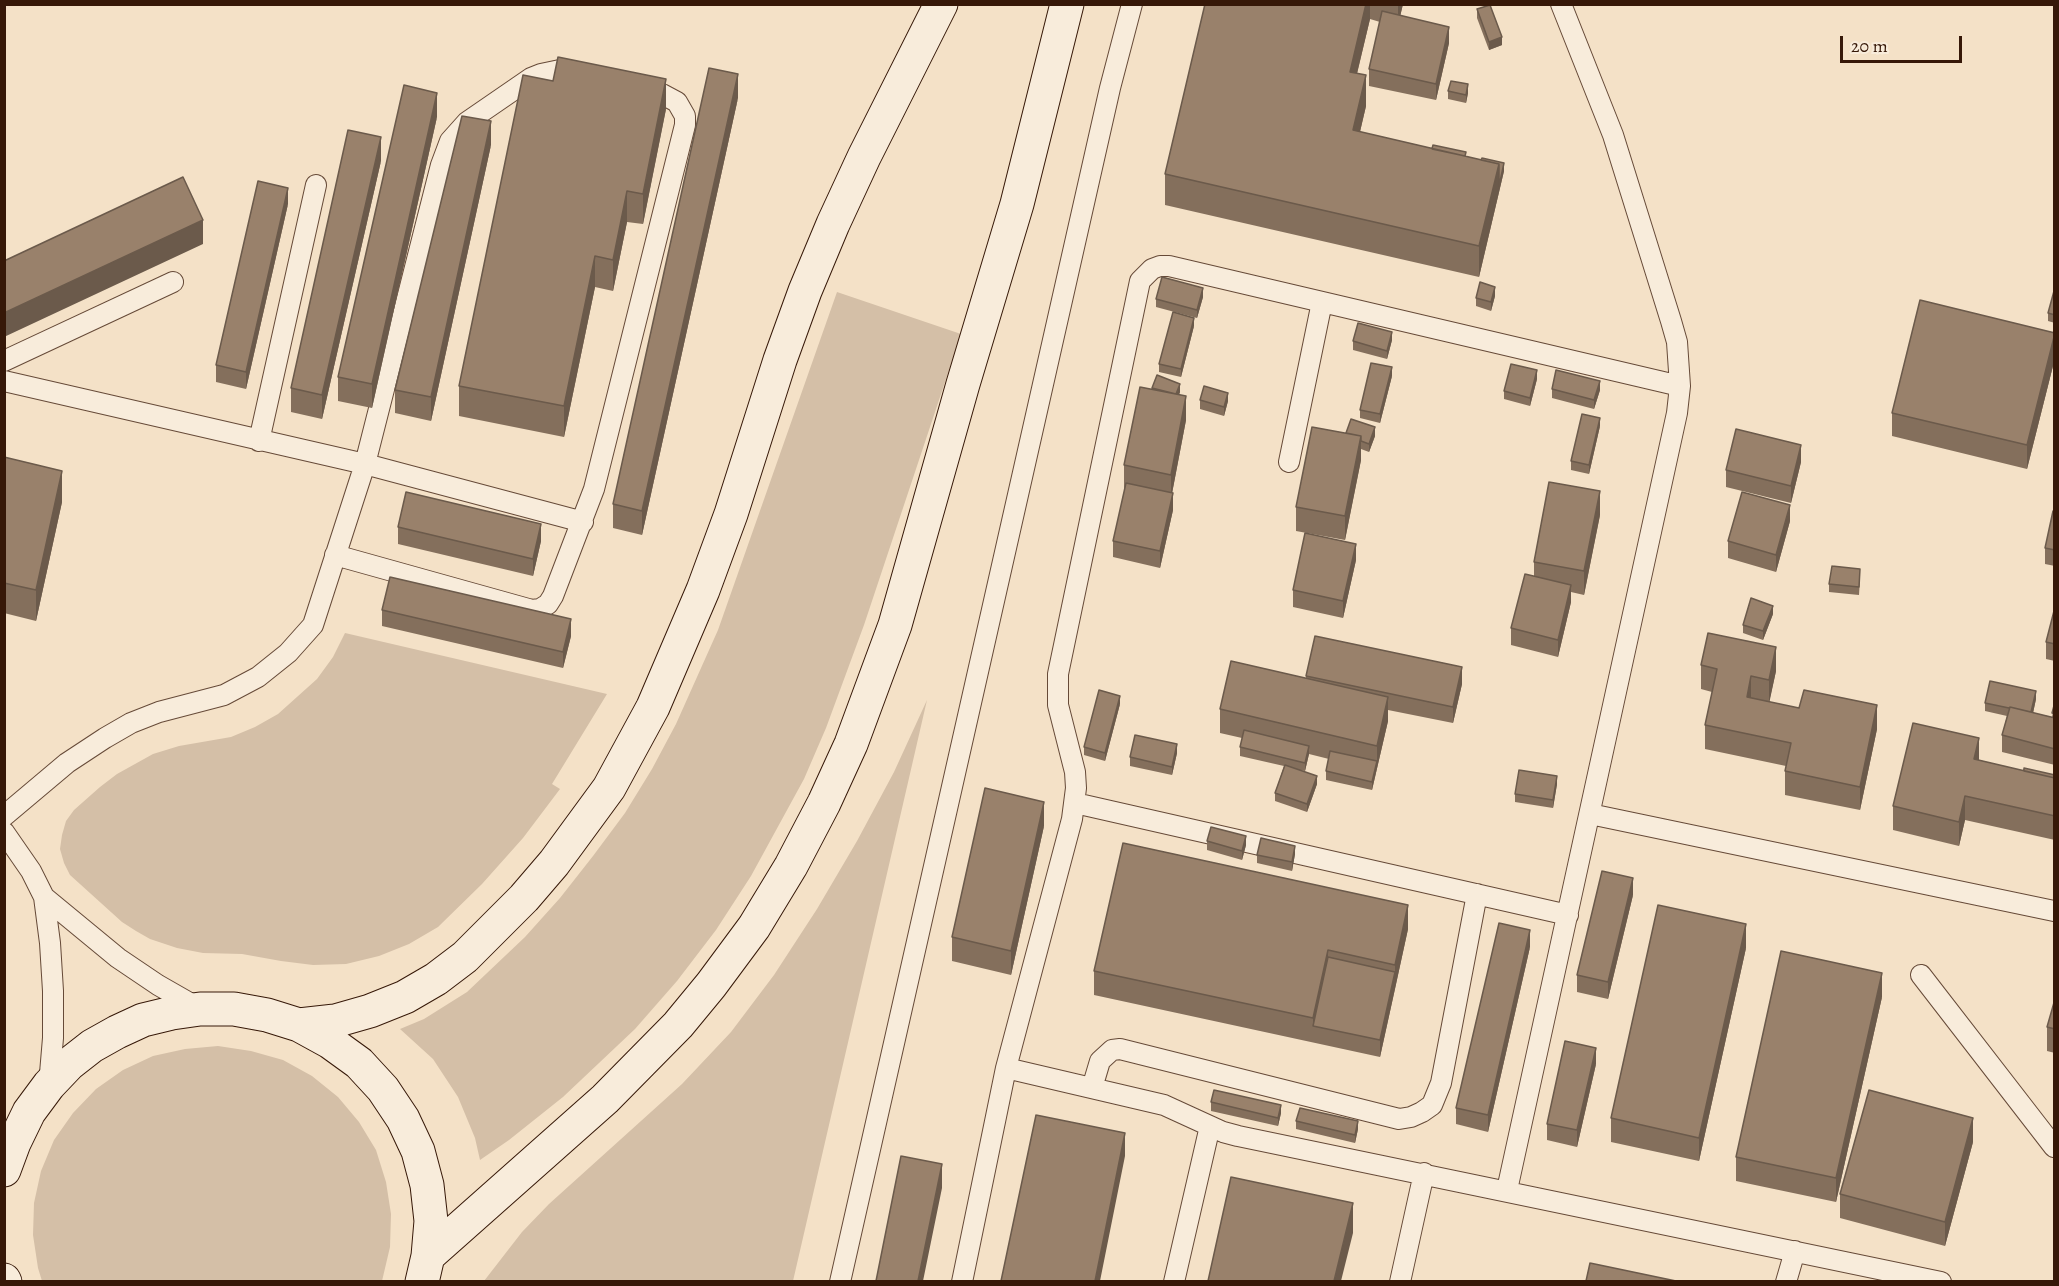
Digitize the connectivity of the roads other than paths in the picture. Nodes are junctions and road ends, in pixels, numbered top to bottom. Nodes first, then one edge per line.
1 (941, 4) edge
2 (1067, 4) edge
3 (1132, 4) edge
4 (1561, 4) edge
5 (593, 77) edge
6 (616, 83) edge
7 (316, 185) dead end
8 (173, 282) dead end
9 (1322, 302) junction
10 (4, 361) edge
11 (4, 381) edge
12 (1680, 386) junction
13 (260, 441) junction
14 (1289, 462) dead end
15 (364, 464) junction
16 (583, 522) junction
17 (335, 555) junction
18 (1075, 803) junction
19 (1590, 814) junction
20 (4, 816) edge
21 (4, 832) edge
22 (1477, 894) junction
23 (44, 897) junction
24 (2055, 911) edge
25 (1568, 915) junction
26 (1922, 975) dead end
27 (200, 1009) junction
28 (299, 1025) junction
29 (1005, 1068) junction
30 (49, 1085) junction
31 (1092, 1088) junction
32 (1210, 1126) junction
33 (2055, 1147) edge
34 (4, 1170) edge
35 (1424, 1173) junction
36 (1507, 1191) junction
37 (1795, 1251) junction
38 (425, 1269) edge
39 (840, 1281) edge
40 (962, 1281) edge
41 (1174, 1281) edge
42 (1400, 1281) edge
43 (1786, 1281) edge
44 (1941, 1281) edge

1 - 28 main road
2 - 38 main road
3 - 39 lane
4 - 12 lane
5 - 15 lane
6 - 16 lane
7 - 13 lane
8 - 10 lane
9 - 12 lane
9 - 14 lane
9 - 18 lane
11 - 13 lane
12 - 19 lane
13 - 15 lane
15 - 16 lane
15 - 17 lane
16 - 17 lane
17 - 20 lane
18 - 22 lane
18 - 29 lane
19 - 24 lane
19 - 25 lane
21 - 23 lane
22 - 25 lane
22 - 31 lane
23 - 27 lane
23 - 30 lane
25 - 36 lane
26 - 33 lane
27 - 28 main road
27 - 30 main road
28 - 38 main road
29 - 31 lane
29 - 40 lane
30 - 34 main road
31 - 32 lane
32 - 35 lane
32 - 41 lane
35 - 36 lane
35 - 42 lane
36 - 37 lane
37 - 43 lane
37 - 44 lane

